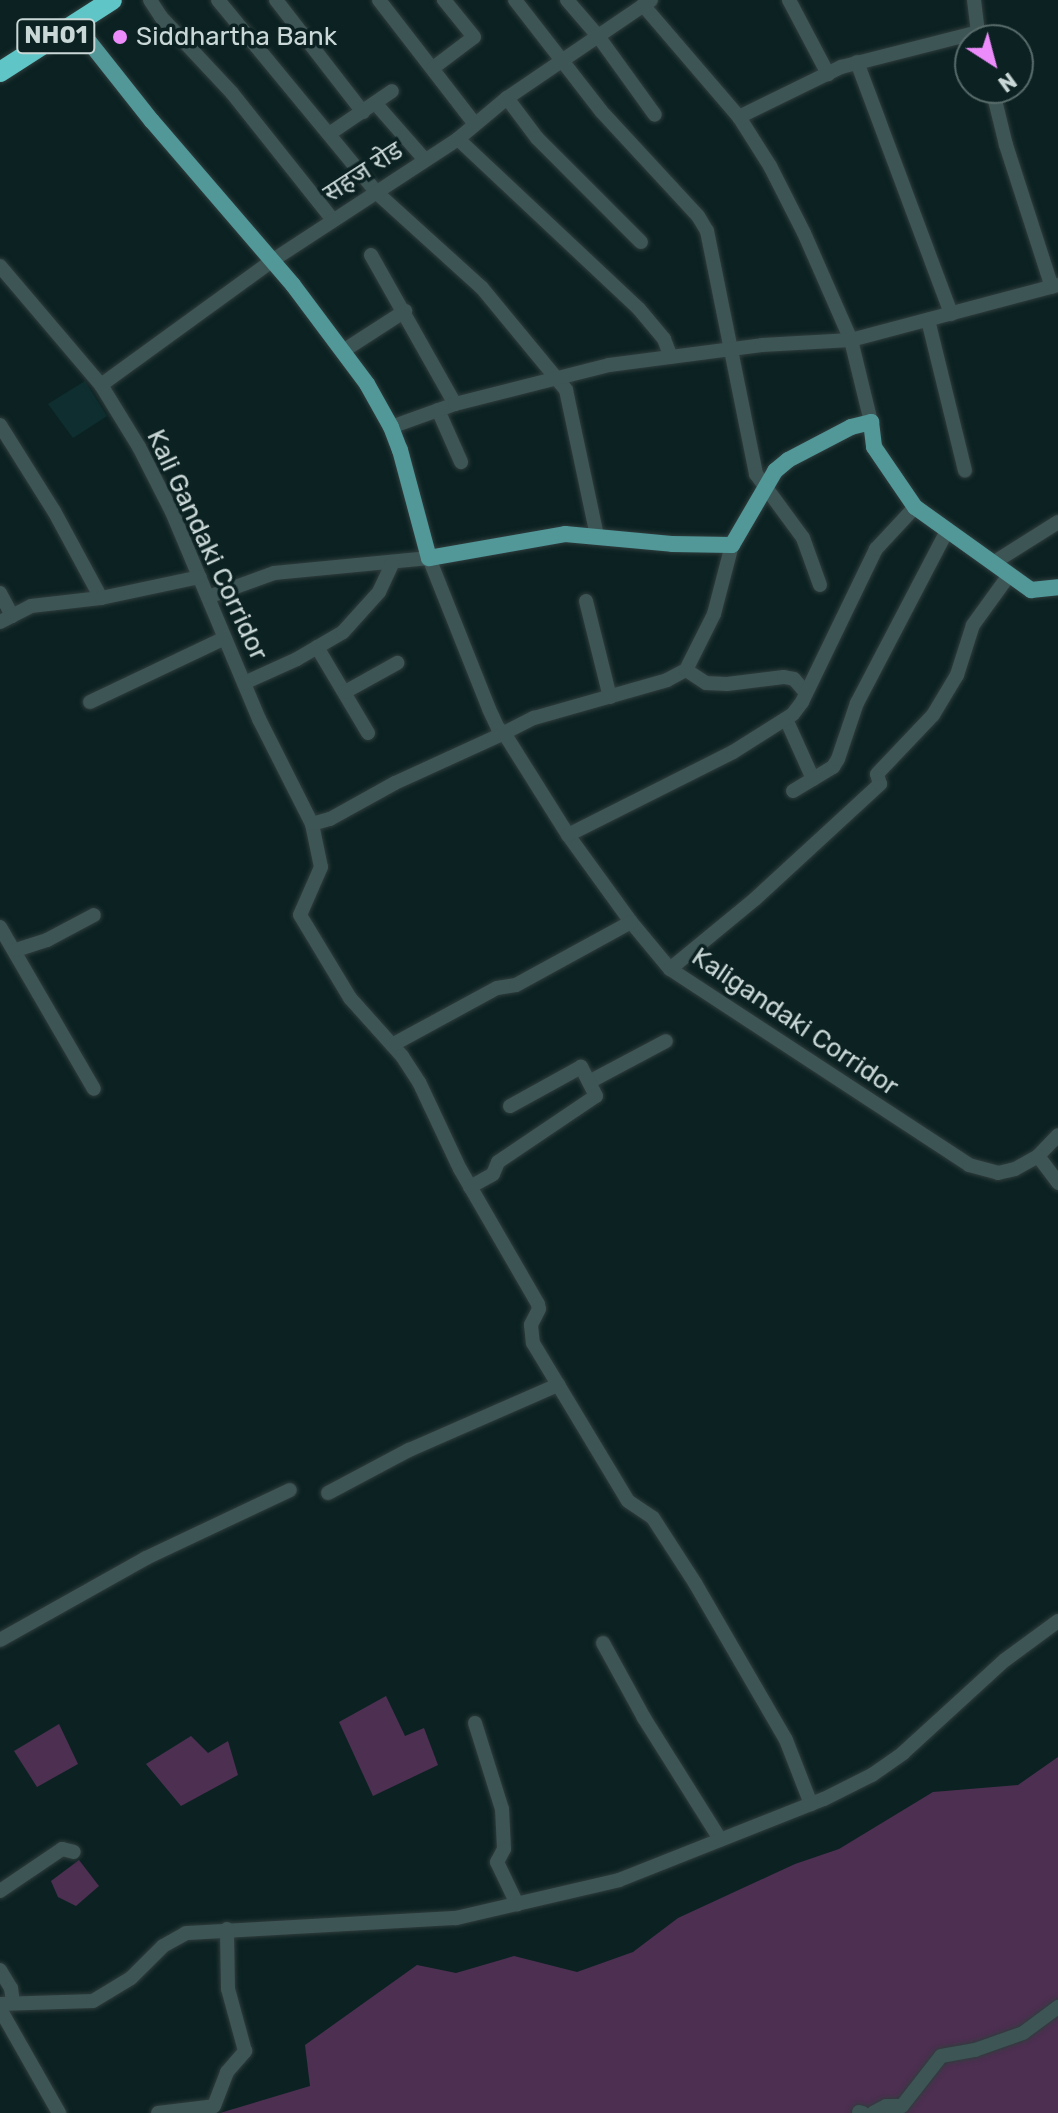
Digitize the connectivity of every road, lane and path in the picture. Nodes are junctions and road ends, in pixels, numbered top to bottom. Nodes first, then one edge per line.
1 (112, 0) edge
2 (150, 0) edge
3 (218, 0) edge
4 (276, 0) edge
5 (379, 0) edge
6 (444, 0) edge
7 (515, 0) edge
8 (567, 0) edge
9 (789, 0) edge
10 (974, 0) edge
11 (647, 3) edge
12 (75, 24) junction
13 (977, 24) edge
14 (598, 36) junction
15 (954, 41) edge
16 (564, 62) junction
17 (857, 62) junction
18 (433, 68) junction
19 (1, 69) edge
20 (828, 74) junction
21 (392, 91) dead end
22 (507, 98) junction
23 (996, 104) edge
24 (369, 108) junction
25 (655, 115) dead end
26 (739, 117) junction
27 (474, 123) junction
28 (329, 134) junction
29 (458, 139) junction
30 (425, 160) junction
31 (376, 192) junction
32 (333, 220) junction
33 (641, 242) dead end
34 (371, 255) dead end
35 (270, 262) junction
36 (0, 266) edge
37 (1055, 286) edge
38 (405, 311) junction
39 (951, 314) junction
40 (928, 320) junction
41 (851, 340) junction
42 (730, 350) junction
43 (343, 351) junction
44 (671, 357) junction
45 (557, 378) junction
46 (101, 385) junction
47 (455, 404) junction
48 (438, 410) junction
49 (871, 422) junction
50 (0, 425) edge
51 (391, 427) junction
52 (461, 462) dead end
53 (965, 471) dead end
54 (763, 487) junction
55 (915, 507) junction
56 (1058, 522) edge
57 (947, 531) junction
58 (597, 536) junction
59 (732, 545) junction
60 (429, 558) junction
61 (993, 563) junction
62 (392, 564) junction
63 (1009, 575) junction
64 (200, 577) junction
65 (820, 585) dead end
66 (1058, 587) edge
67 (0, 593) edge
68 (208, 597) junction
69 (101, 598) junction
70 (586, 601) dead end
71 (6, 619) edge
72 (225, 638) junction
73 (317, 647) junction
74 (397, 663) dead end
75 (686, 670) junction
76 (244, 683) junction
77 (345, 692) junction
78 (806, 693) junction
79 (610, 697) junction
80 (90, 702) dead end
81 (786, 719) junction
82 (368, 733) dead end
83 (504, 733) junction
84 (813, 779) junction
85 (793, 791) dead end
86 (312, 824) junction
87 (568, 835) junction
88 (94, 915) dead end
89 (631, 922) junction
90 (0, 927) edge
91 (16, 950) junction
92 (670, 969) junction
93 (666, 1041) dead end
94 (392, 1045) junction
95 (589, 1082) junction
96 (94, 1089) dead end
97 (510, 1106) dead end
98 (1058, 1135) edge
99 (1038, 1156) junction
100 (1058, 1183) edge
101 (470, 1187) junction
102 (558, 1385) junction
103 (290, 1490) dead end
104 (328, 1493) dead end
105 (1058, 1621) edge
106 (0, 1640) edge
107 (603, 1643) dead end
108 (475, 1723) dead end
109 (811, 1804) junction
110 (720, 1839) junction
111 (74, 1852) dead end
112 (0, 1891) edge
113 (517, 1904) junction
114 (227, 1929) junction
115 (0, 1970) edge
116 (4, 2005) edge
117 (1058, 2007) edge
118 (59, 2113) edge
119 (158, 2113) edge
120 (873, 2113) edge

1 - 12 highway, NH01
2 - 32 street
3 - 28 street
4 - 24 street
5 - 18 street
6 - 18 street
7 - 16 street
8 - 14 street
9 - 20 street
10 - 13 street
11 - 14 street, सहज रोड
11 - 26 street
12 - 19 highway, NH01
12 - 35 main road
14 - 16 street, सहज रोड
14 - 25 street
15 - 17 street
16 - 22 street, सहज रोड
16 - 42 street
17 - 20 street
17 - 39 street
18 - 27 street
20 - 26 street
21 - 24 street
22 - 27 street, सहज रोड
22 - 33 street
23 - 37 street
24 - 28 street
24 - 30 street
26 - 41 street
27 - 29 street, सहज रोड
28 - 31 street
29 - 30 street, सहज रोड
29 - 44 street
30 - 31 street, सहज रोड
31 - 32 street, सहज रोड
31 - 45 street
32 - 35 street, सहज रोड
34 - 38 street
35 - 43 main road
35 - 46 street, सहज रोड
36 - 46 street, Kali Gandaki Corridor
37 - 39 street
38 - 43 street
38 - 47 street
39 - 40 street
40 - 41 street
40 - 53 street
41 - 42 street
41 - 49 street
42 - 44 street
42 - 54 street
43 - 51 main road
44 - 45 street
45 - 47 street
45 - 58 street
46 - 64 street, Kali Gandaki Corridor
47 - 48 street
48 - 51 street
48 - 52 street
49 - 54 main road
49 - 55 main road
50 - 69 street
51 - 60 main road
54 - 59 main road
54 - 65 street
55 - 57 main road
55 - 78 street
56 - 61 street
57 - 61 main road
57 - 84 street
58 - 59 main road
58 - 60 main road
59 - 75 street
60 - 62 street
60 - 83 street, Kaligandaki Corridor
61 - 63 main road
62 - 68 street
62 - 73 street
63 - 66 main road
63 - 92 street
64 - 68 street, Kali Gandaki Corridor
64 - 69 street
67 - 71 street
68 - 72 street, Kali Gandaki Corridor
69 - 71 street
70 - 79 street
72 - 76 street, Kali Gandaki Corridor
72 - 80 street
73 - 76 street
73 - 77 street
74 - 77 street
75 - 78 street
75 - 79 street
76 - 86 street, Kali Gandaki Corridor
77 - 82 street
78 - 81 street
79 - 83 street
81 - 84 street
81 - 87 street
83 - 86 street
83 - 87 street, Kaligandaki Corridor
84 - 85 street
86 - 94 street, Kali Gandaki Corridor
87 - 89 street, Kaligandaki Corridor
88 - 91 street
89 - 92 street, Kaligandaki Corridor
89 - 94 street
90 - 91 street
91 - 96 street
92 - 99 street, Kaligandaki Corridor
93 - 95 street
94 - 101 street
95 - 97 street
95 - 101 street
98 - 99 street, Kaligandaki Corridor
99 - 100 street
101 - 102 street
102 - 104 street
102 - 109 street
103 - 106 street
105 - 109 street
107 - 110 street
108 - 113 street
109 - 110 street
110 - 113 street
111 - 112 street
113 - 114 street
114 - 116 street
114 - 119 street
115 - 116 street
116 - 118 street
117 - 120 street

